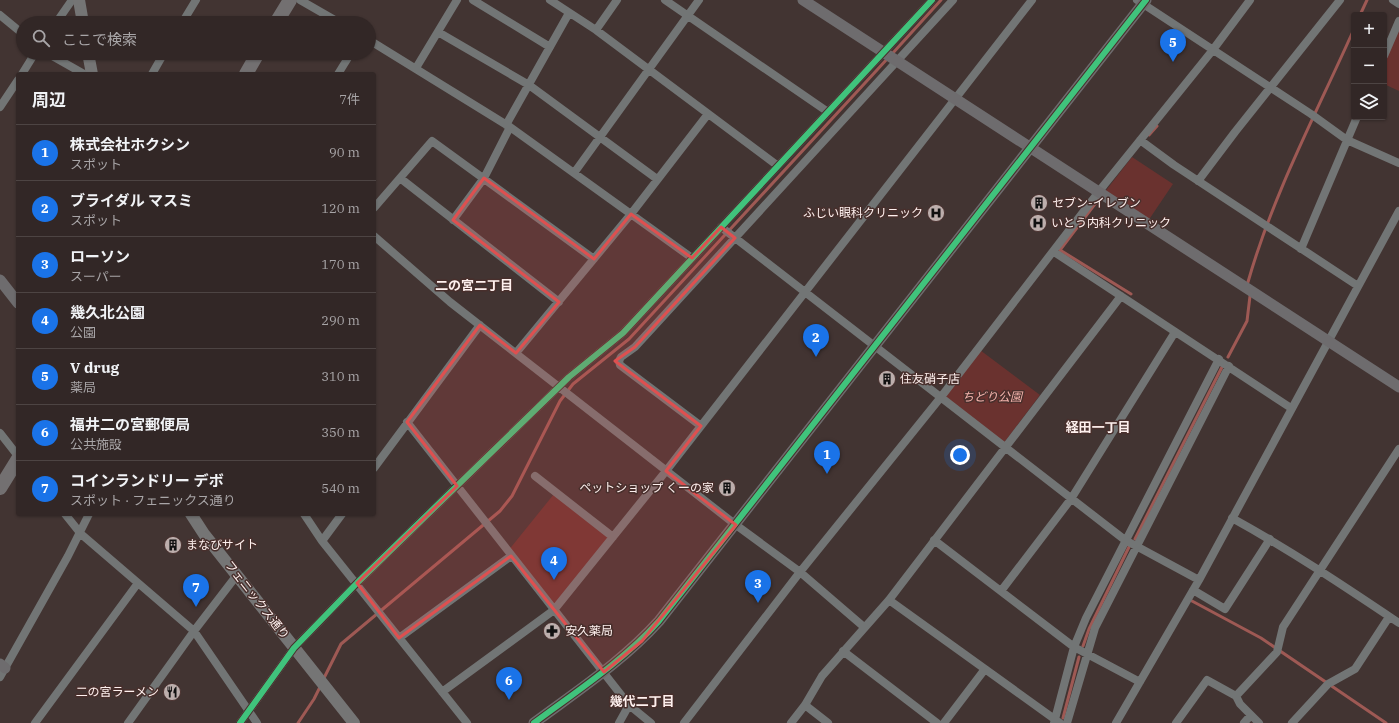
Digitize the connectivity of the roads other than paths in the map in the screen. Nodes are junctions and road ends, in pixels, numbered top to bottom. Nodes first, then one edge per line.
1 (72, 0) edge
2 (79, 0) edge
3 (196, 0) edge
4 (290, 0) edge
5 (300, 0) edge
6 (457, 0) edge
7 (473, 0) edge
8 (550, 0) edge
9 (617, 0) edge
10 (665, 0) edge
11 (699, 0) edge
12 (804, 0) edge
13 (932, 0) edge
14 (953, 0) edge
15 (1032, 0) edge
16 (1250, 0) edge
17 (1340, 0) edge
18 (1393, 0) edge
19 (1142, 1) edge
20 (1399, 4) edge
21 (570, 13) junction
22 (0, 15) edge
23 (61, 16) edge
24 (82, 16) edge
25 (186, 16) edge
26 (280, 16) edge
27 (328, 16) edge
28 (688, 16) junction
29 (1399, 21) edge
30 (16, 28) edge
31 (596, 30) junction
32 (438, 32) junction
33 (376, 44) edge
34 (550, 47) junction
35 (1387, 49) edge
36 (1212, 50) junction
37 (883, 52) junction
38 (31, 60) edge
39 (59, 60) edge
40 (89, 60) edge
41 (160, 60) edge
42 (254, 60) edge
43 (347, 60) edge
44 (897, 61) junction
45 (416, 68) junction
46 (650, 71) junction
47 (23, 72) edge
48 (80, 72) edge
49 (92, 72) edge
50 (153, 72) edge
51 (247, 72) edge
52 (339, 72) edge
53 (16, 83) edge
54 (529, 85) junction
55 (1270, 87) junction
56 (956, 99) junction
57 (0, 107) edge
58 (828, 112) junction
59 (708, 114) junction
60 (1356, 120) edge
61 (508, 126) junction
62 (601, 138) junction
63 (1140, 140) junction
64 (1347, 140) junction
65 (1030, 148) junction
66 (1399, 163) edge
67 (778, 166) junction
68 (574, 174) junction
69 (400, 178) junction
70 (484, 178) junction
71 (657, 180) junction
72 (1198, 181) junction
73 (1099, 192) junction
74 (376, 206) edge
75 (1399, 211) edge
76 (631, 214) junction
77 (453, 220) junction
78 (721, 227) junction
79 (376, 238) edge
80 (735, 238) junction
81 (1301, 248) junction
82 (1054, 252) junction
83 (692, 258) junction
84 (594, 259) junction
85 (0, 280) edge
86 (1358, 286) junction
87 (805, 292) junction
88 (1121, 296) junction
89 (16, 298) edge
90 (558, 302) junction
91 (480, 325) junction
92 (1175, 332) junction
93 (1329, 341) junction
94 (875, 347) junction
95 (516, 353) junction
96 (1219, 359) junction
97 (1229, 366) junction
98 (559, 387) junction
99 (1399, 387) edge
100 (941, 397) junction
101 (1291, 408) junction
102 (406, 422) junction
103 (701, 426) junction
104 (0, 433) edge
105 (1005, 448) junction
106 (1399, 449) edge
107 (16, 455) edge
108 (16, 461) edge
109 (376, 463) edge
110 (666, 471) junction
111 (535, 476) dead end
112 (457, 486) junction
113 (0, 488) edge
114 (1071, 499) junction
115 (66, 516) edge
116 (88, 516) edge
117 (192, 516) edge
118 (305, 516) edge
119 (341, 516) edge
120 (1232, 518) junction
121 (736, 525) junction
122 (80, 534) junction
123 (613, 537) junction
124 (1270, 539) junction
125 (934, 540) junction
126 (1125, 540) junction
127 (322, 541) junction
128 (1138, 546) junction
129 (512, 556) junction
130 (1320, 570) junction
131 (800, 572) junction
132 (237, 575) junction
133 (1199, 580) junction
134 (138, 583) junction
135 (357, 584) junction
136 (1193, 590) junction
137 (1001, 591) junction
138 (889, 600) junction
139 (554, 610) junction
140 (1389, 617) junction
141 (1399, 623) edge
142 (864, 627) junction
143 (194, 631) junction
144 (400, 638) junction
145 (1074, 647) junction
146 (294, 648) junction
147 (843, 651) junction
148 (1087, 654) junction
149 (985, 669) junction
150 (2, 670) edge
151 (604, 672) junction
152 (1140, 682) junction
153 (442, 692) junction
154 (1236, 696) junction
155 (629, 705) junction
156 (805, 705) junction
157 (248, 710) junction
158 (1251, 715) junction
159 (1055, 722) edge
160 (35, 723) edge
161 (128, 723) edge
162 (240, 723) edge
163 (257, 723) edge
164 (354, 723) edge
165 (466, 723) edge
166 (534, 723) edge
167 (619, 723) edge
168 (651, 723) edge
169 (684, 723) edge
170 (791, 723) edge
171 (828, 723) edge
172 (937, 723) edge
173 (944, 723) edge
174 (1067, 723) edge
175 (1116, 723) edge
176 (1176, 723) edge
177 (1244, 723) edge
178 (1259, 723) edge
179 (1292, 723) edge

1 - 23 street
2 - 24 main road
3 - 25 street
4 - 26 highway
5 - 27 street
6 - 32 street
7 - 34 street
8 - 21 street
9 - 31 street
10 - 28 street
11 - 28 street
12 - 37 street
13 - 37 street
14 - 44 street
15 - 56 street
16 - 36 street
17 - 55 street
18 - 20 street
19 - 36 street
19 - 65 street
21 - 31 street
21 - 34 street
22 - 30 street
28 - 46 street
28 - 58 street
29 - 35 street
31 - 46 street
32 - 45 street
32 - 54 street
33 - 45 street
34 - 54 street
36 - 55 street
36 - 63 street
37 - 44 street
37 - 58 street
38 - 47 street
39 - 48 street
40 - 49 main road
41 - 50 street
42 - 51 highway
43 - 52 street
44 - 56 street
44 - 80 street
45 - 61 street
46 - 59 street
46 - 62 street
53 - 57 street
54 - 61 street
54 - 62 street
55 - 64 street
55 - 72 street
56 - 65 street
56 - 87 street
58 - 67 street
59 - 67 street
59 - 71 street
60 - 64 street
61 - 68 street
61 - 70 street
62 - 68 street
62 - 71 street
63 - 72 street
63 - 73 street
64 - 66 street
64 - 81 street
65 - 73 street
65 - 94 street
67 - 78 street
68 - 76 street
69 - 70 street
69 - 74 street
69 - 77 street
70 - 77 street
70 - 84 street
71 - 76 street
72 - 81 street
73 - 82 street
73 - 93 street
75 - 86 street
76 - 83 street
76 - 84 street
77 - 90 street
78 - 80 street
78 - 83 street
79 - 91 street
80 - 87 street
80 - 103 street
81 - 86 street
82 - 88 street
82 - 100 street
83 - 98 street
84 - 90 street
85 - 89 street
86 - 93 street
87 - 94 street
87 - 103 street
88 - 92 street
88 - 105 street
90 - 95 street
91 - 95 street
91 - 102 street
92 - 96 street
92 - 114 street
93 - 99 street
93 - 101 street
94 - 100 street
94 - 121 street
95 - 98 street
96 - 97 street
96 - 126 street
97 - 101 street
97 - 128 street
98 - 110 street
98 - 112 street
100 - 105 street
100 - 131 street
101 - 120 street
102 - 109 street
102 - 112 street
103 - 110 street
104 - 107 street
105 - 114 street
105 - 125 street
106 - 130 street
108 - 113 highway
110 - 121 street
110 - 123 street
111 - 123 street
112 - 129 street
112 - 135 street
114 - 126 street
114 - 137 street
115 - 122 street
116 - 122 street
117 - 132 main road, フェニックス通り
118 - 127 street
119 - 127 street
120 - 124 street
120 - 133 street
121 - 131 street
121 - 151 street
122 - 134 street
122 - 150 street
123 - 139 street
124 - 130 street
124 - 136 street
125 - 137 street
125 - 138 street
126 - 128 street
126 - 145 street
127 - 135 street
128 - 133 street
128 - 148 street
129 - 139 street
129 - 144 street
130 - 140 street
130 - 154 street
131 - 142 street
131 - 169 street
132 - 143 street
132 - 146 main road, フェニックス通り
133 - 136 street
134 - 143 street
134 - 160 street
135 - 144 street
135 - 146 street
136 - 152 street
137 - 145 street
138 - 142 street
138 - 149 street
139 - 151 street
139 - 153 street
140 - 141 street
140 - 179 street
142 - 147 street
143 - 157 street
143 - 161 street
144 - 153 street
145 - 148 street
145 - 159 street
146 - 157 street
146 - 164 main road, フェニックス通り
147 - 156 street
147 - 172 street
148 - 152 street
148 - 174 street
149 - 159 street
149 - 173 street
151 - 155 street
151 - 166 street
152 - 175 street
153 - 165 street
154 - 158 street
154 - 176 street
155 - 167 street
155 - 168 street
156 - 170 street
156 - 171 street
157 - 162 street
157 - 163 street
158 - 177 street
158 - 178 street

